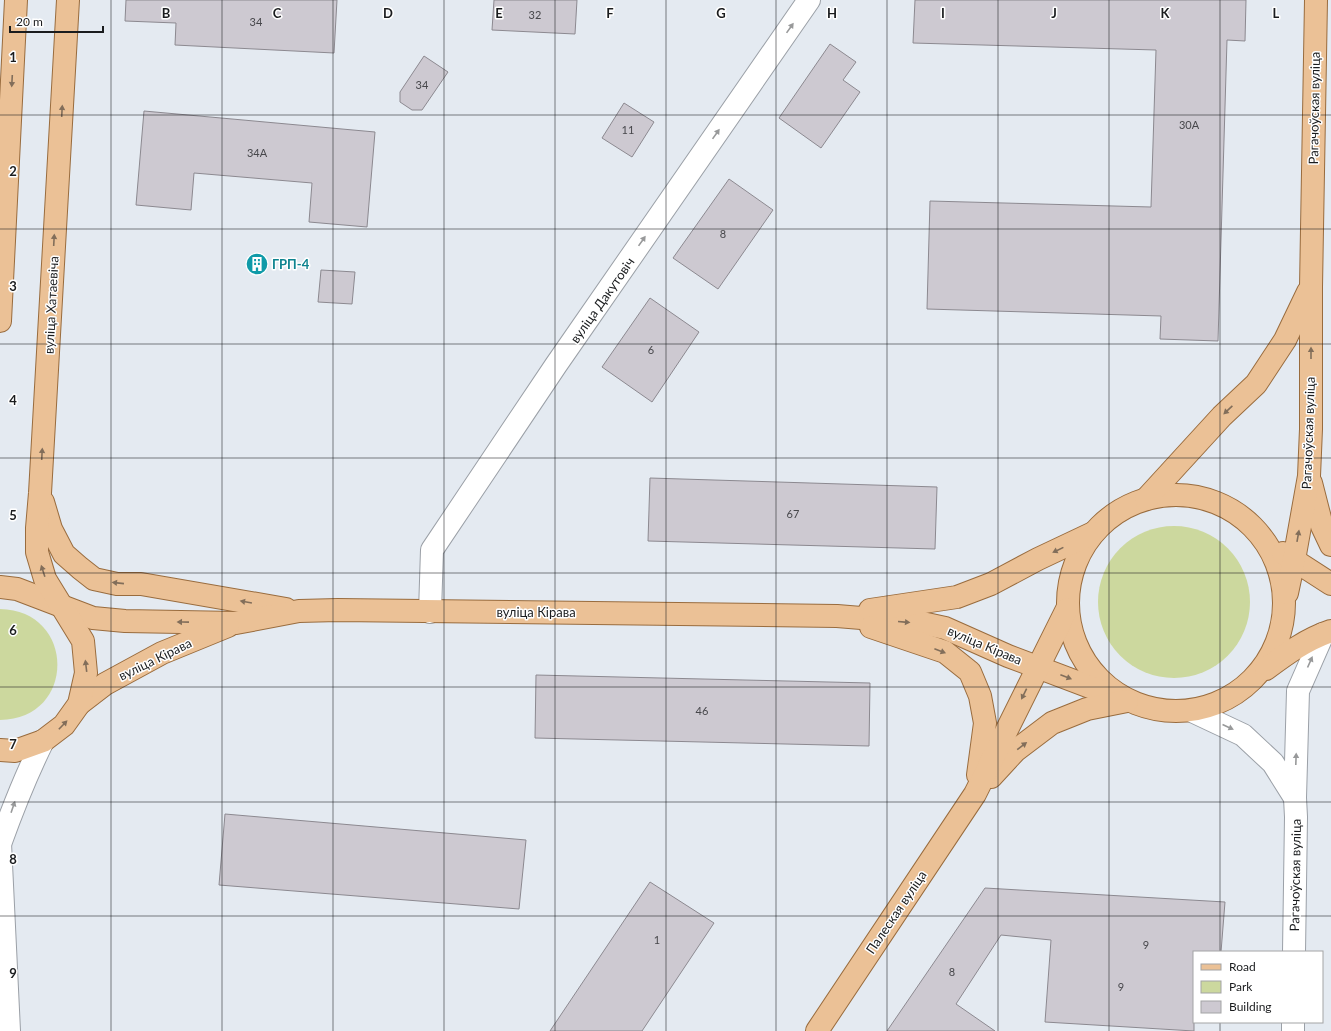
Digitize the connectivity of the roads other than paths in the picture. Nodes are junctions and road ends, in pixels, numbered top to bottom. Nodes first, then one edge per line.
1 (16, 0) edge
2 (68, 0) edge
3 (809, 0) edge
4 (1316, 0) edge
5 (1310, 288) junction
6 (0, 321) edge
7 (1309, 476) junction
8 (40, 493) junction
9 (1146, 499) junction
10 (1093, 533) junction
11 (1266, 543) junction
12 (1331, 545) edge
13 (1294, 560) junction
14 (1331, 584) edge
15 (0, 588) edge
16 (1285, 602) junction
17 (61, 605) junction
18 (1067, 610) junction
19 (299, 611) junction
20 (430, 612) junction
21 (837, 616) junction
22 (236, 623) junction
23 (1327, 632) edge
24 (1038, 667) junction
25 (1261, 672) junction
26 (1127, 701) junction
27 (79, 704) junction
28 (1192, 711) junction
29 (43, 741) junction
30 (0, 750) edge
31 (975, 794) junction
32 (1295, 798) junction
33 (0, 844) edge
34 (1294, 951) edge
35 (9, 1031) edge
36 (817, 1031) edge

1 -> 6 main road
8 -> 2 main road, вуліца Хатаевіча
20 -> 3 street, вуліца Дакутовіч
4 - 5 main road, Рагачоўская вуліца
7 -> 5 main road, Рагачоўская вуліца
5 -> 9 main road, Рагачоўская вуліца
7 - 12 main road
13 -> 7 main road, Рагачоўская вуліца
17 -> 8 main road, вуліца Хатаевіча
19 -> 8 main road
9 - 10 main road
9 - 11 main road
10 - 18 main road
10 -> 21 main road, вуліца Кірава
11 - 13 main road
11 - 16 main road
13 - 14 main road
13 - 16 main road, Рагачоўская вуліца
15 - 17 main road, вуліца Кірава
16 - 25 main road, Рагачоўская вуліца
22 -> 17 main road, вуліца Кірава
27 -> 17 main road, вуліца Хатаевіча
18 - 24 main road, Палеская вуліца
18 - 26 main road
19 - 20 main road, вуліца Кірава
19 - 22 main road, вуліца Кірава
20 - 21 main road, вуліца Кірава
21 -> 24 main road, вуліца Кірава
21 -> 31 main road
22 - 27 main road, вуліца Кірава
23 - 25 main road
32 -> 23 street, Рагачоўская вуліца
24 -> 26 main road, вуліца Кірава
24 -> 31 main road, Палеская вуліца
25 - 28 main road, вуліца Кірава
26 - 28 main road, вуліца Кірава
31 -> 26 main road, Палеская вуліца
29 -> 27 main road
28 -> 32 street, Рагачоўская вуліца
29 - 30 main road
33 -> 29 street
31 - 36 main road, Палеская вуліца
32 - 34 street, Рагачоўская вуліца
33 - 35 street

